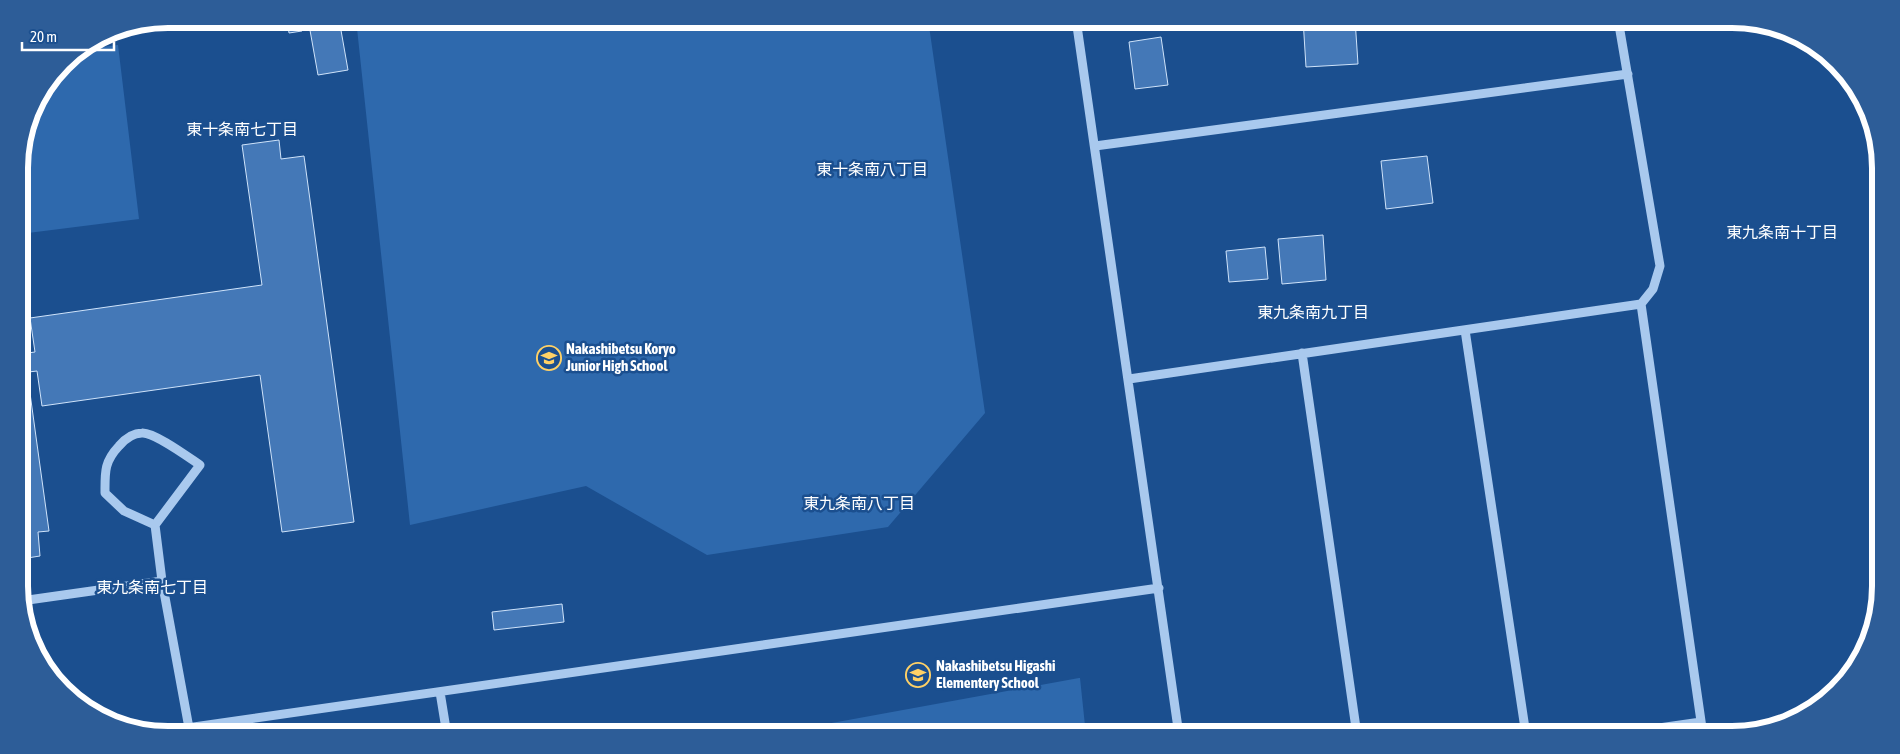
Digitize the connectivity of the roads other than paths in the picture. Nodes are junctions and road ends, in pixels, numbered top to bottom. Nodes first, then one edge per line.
1 (1077, 28) edge
2 (1620, 28) edge
3 (1628, 74) junction
4 (1095, 146) junction
5 (1641, 304) junction
6 (1465, 330) junction
7 (1302, 353) junction
8 (1129, 379) junction
9 (155, 525) junction
10 (162, 581) junction
11 (1159, 588) junction
12 (29, 600) edge
13 (440, 692) junction
14 (1701, 722) junction
15 (195, 726) edge
16 (222, 726) edge
17 (445, 726) edge
18 (1177, 726) edge
19 (1356, 726) edge
20 (1525, 726) edge
21 (1673, 726) edge
22 (1702, 726) edge

1 - 4 street
2 - 3 street
3 - 4 street
3 - 5 street
4 - 8 street
5 - 6 street
5 - 14 street
6 - 7 street
6 - 20 street
7 - 8 street
7 - 19 street
8 - 11 street
9 - 9 street
9 - 10 street
10 - 12 street
10 - 15 street
11 - 13 street
11 - 18 street
13 - 16 street
13 - 17 street
14 - 21 street
14 - 22 street

